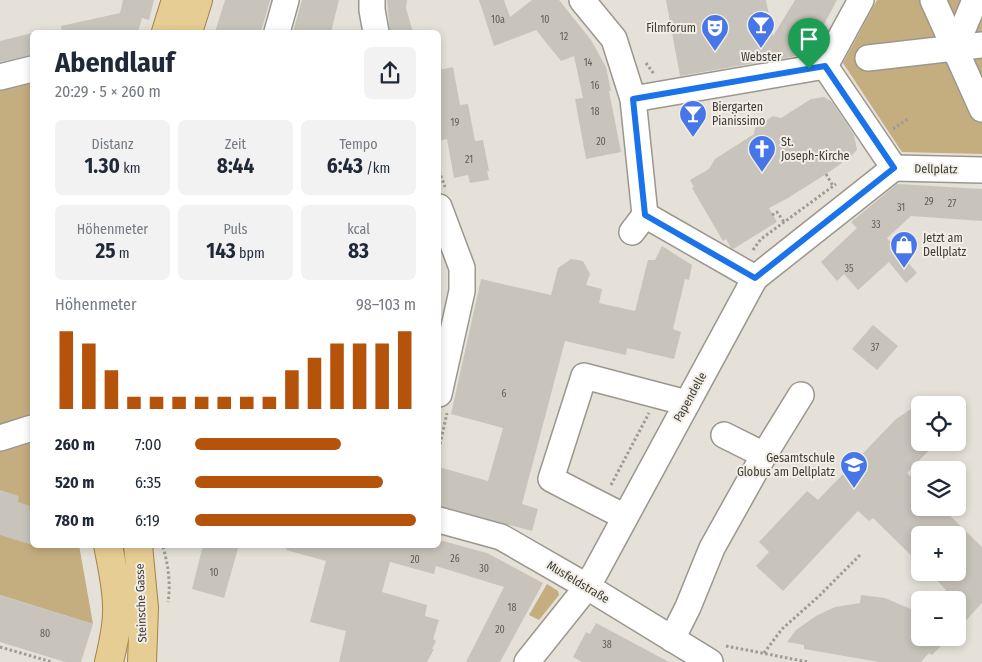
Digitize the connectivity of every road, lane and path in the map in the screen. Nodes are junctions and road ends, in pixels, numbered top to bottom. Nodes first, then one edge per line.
1 (176, 0) edge
2 (198, 0) edge
3 (286, 0) edge
4 (372, 0) edge
5 (582, 0) edge
6 (861, 0) edge
7 (933, 0) edge
8 (975, 0) edge
9 (167, 30) edge
10 (189, 30) edge
11 (278, 30) edge
12 (376, 30) edge
13 (982, 45) edge
14 (955, 48) junction
15 (868, 58) dead end
16 (825, 66) junction
17 (30, 70) edge
18 (0, 78) edge
19 (633, 99) junction
20 (982, 109) edge
21 (894, 168) junction
22 (982, 170) edge
23 (826, 174) dead end
24 (833, 186) dead end
25 (772, 215) dead end
26 (441, 218) edge
27 (784, 222) dead end
28 (450, 266) edge
29 (755, 278) junction
30 (441, 385) edge
31 (801, 395) dead end
32 (687, 403) junction
33 (30, 429) edge
34 (724, 435) dead end
35 (0, 438) edge
36 (764, 455) junction
37 (625, 517) junction
38 (441, 521) edge
39 (109, 548) edge
40 (138, 548) edge
41 (860, 555) dead end
42 (586, 586) junction
43 (672, 640) junction
44 (0, 647) edge
45 (764, 654) dead end
46 (52, 662) edge
47 (109, 662) edge
48 (142, 662) edge
49 (527, 662) edge
50 (710, 662) edge

1 - 9 main road
2 - 10 main road
3 - 11 street
4 - 12 street
5 - 19 street
6 - 16 street
7 - 14 street
8 - 14 street
13 - 14 street
14 - 15 street
14 - 20 street
16 - 19 street
16 - 21 street
17 - 18 street
19 - 29 street
21 - 22 street, Dellplatz
21 - 29 street, Papendelle
23 - 24 path
25 - 27 path
26 - 28 street
28 - 30 street
29 - 32 street, Papendelle
31 - 36 street
32 - 37 street, Papendelle
32 - 37 street
33 - 35 street
34 - 36 street
36 - 43 street
37 - 42 street, Papendelle
38 - 42 street, Musfeldstraße
39 - 47 main road, Steinsche Gasse
40 - 48 main road, Steinsche Gasse
41 - 45 path
42 - 43 street, Musfeldstraße
42 - 49 street, Papendelle
43 - 50 street, Musfeldstraße
44 - 46 path

